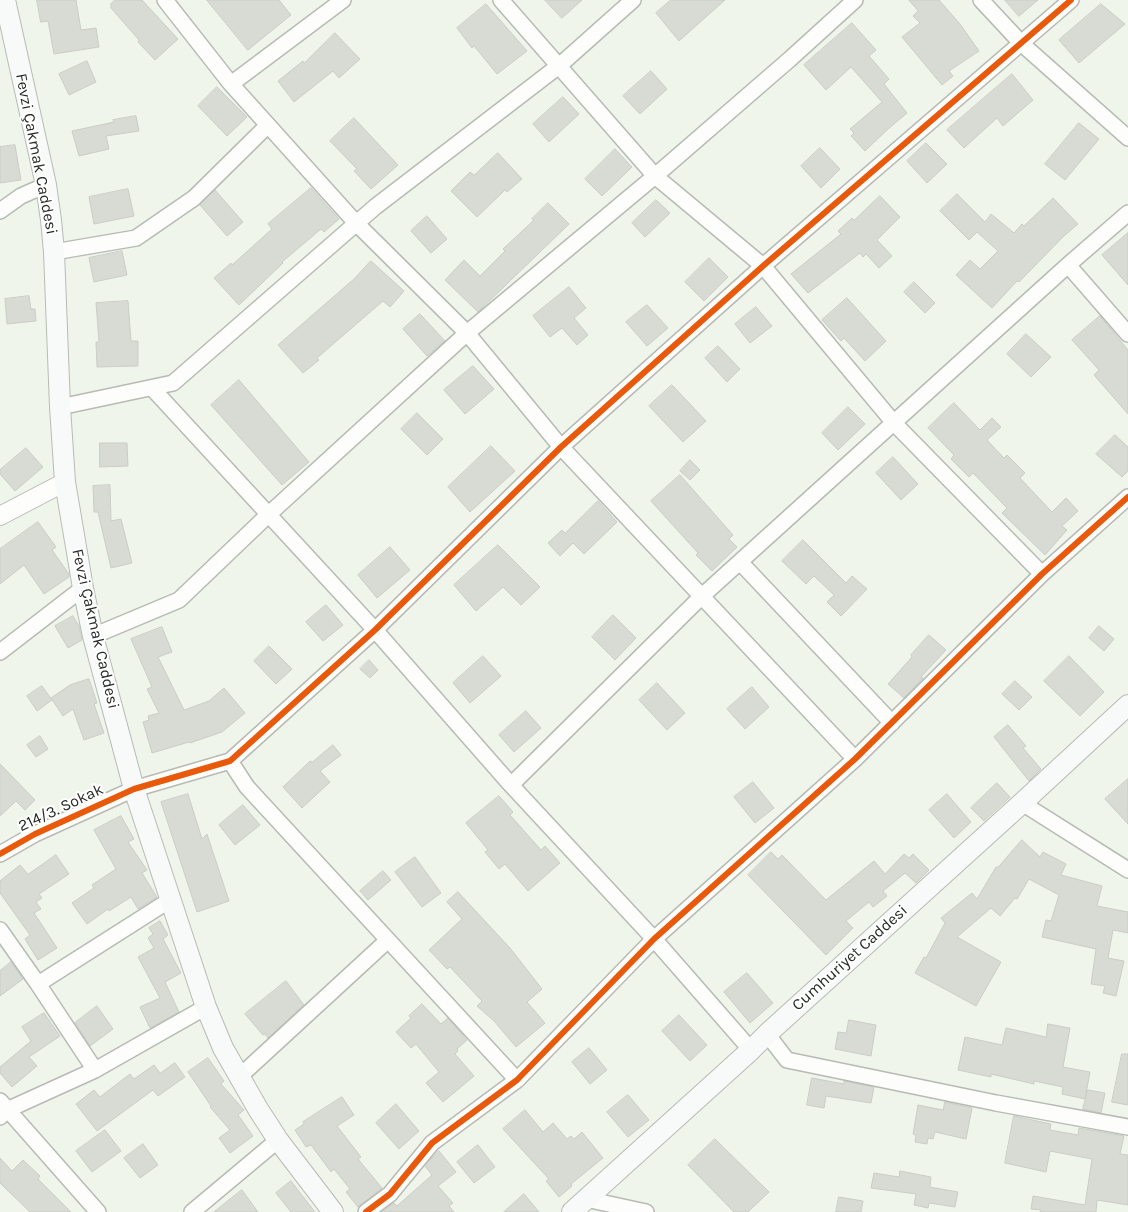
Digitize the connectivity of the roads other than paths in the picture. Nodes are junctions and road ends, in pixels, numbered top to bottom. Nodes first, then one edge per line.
1 (5, 0) edge
2 (165, 0) edge
3 (343, 0) edge
4 (501, 0) edge
5 (633, 0) edge
6 (855, 0) edge
7 (981, 0) edge
8 (1071, 0) edge
9 (1022, 44) junction
10 (560, 66) junction
11 (231, 84) junction
12 (268, 125) junction
13 (1128, 138) edge
14 (655, 176) junction
15 (46, 185) junction
16 (0, 211) edge
17 (1128, 213) edge
18 (356, 224) junction
19 (54, 252) junction
20 (1068, 265) junction
21 (763, 266) junction
22 (467, 333) junction
23 (1128, 334) edge
24 (152, 388) junction
25 (60, 407) junction
26 (894, 423) junction
27 (561, 447) junction
28 (65, 482) junction
29 (1128, 497) edge
30 (268, 515) junction
31 (0, 516) edge
32 (740, 562) junction
33 (1042, 574) junction
34 (83, 588) junction
35 (702, 596) junction
36 (375, 630) junction
37 (93, 636) junction
38 (0, 652) edge
39 (1128, 705) edge
40 (892, 723) junction
41 (855, 759) junction
42 (230, 761) junction
43 (511, 785) junction
44 (134, 789) junction
45 (1022, 803) junction
46 (0, 854) edge
47 (1128, 870) edge
48 (170, 900) junction
49 (0, 930) edge
50 (654, 939) junction
51 (388, 940) junction
52 (38, 984) junction
53 (206, 1007) junction
54 (767, 1034) junction
55 (751, 1050) junction
56 (95, 1070) junction
57 (239, 1077) junction
58 (517, 1080) junction
59 (2, 1109) edge
60 (1128, 1128) edge
61 (278, 1140) junction
62 (579, 1206) edge
63 (98, 1212) edge
64 (192, 1212) edge
65 (333, 1212) edge
66 (366, 1212) edge
67 (646, 1212) edge

1 - 15 main road, Fevzi Çakmak Caddesi
2 - 11 street
3 - 11 street
4 - 10 street
5 - 10 street
6 - 14 street
7 - 9 street
8 - 9 street
9 - 13 street
9 - 21 street
10 - 14 street
10 - 18 street
11 - 12 street
12 - 18 street
12 - 19 street
14 - 21 street
14 - 22 street
15 - 16 street
15 - 19 main road, Fevzi Çakmak Caddesi
17 - 20 street
18 - 22 street
18 - 24 street
19 - 25 main road, Fevzi Çakmak Caddesi
20 - 23 street
20 - 26 street
21 - 26 street
21 - 27 street
22 - 27 street
22 - 30 street
24 - 25 street
24 - 30 street
25 - 28 main road, Fevzi Çakmak Caddesi
26 - 32 street
26 - 33 street
27 - 35 street
27 - 36 street
28 - 31 street
28 - 34 main road, Fevzi Çakmak Caddesi
29 - 33 street
30 - 36 street
30 - 37 street
32 - 35 street
32 - 40 street
33 - 40 street
34 - 37 main road, Fevzi Çakmak Caddesi
34 - 38 street
35 - 41 street
35 - 43 street
36 - 42 street
36 - 43 street
37 - 44 main road, Fevzi Çakmak Caddesi
39 - 45 main road, Cumhuriyet Caddesi
40 - 41 street
41 - 50 street
42 - 44 street, 214/3. Sokak
42 - 51 street
43 - 50 street
44 - 46 street, 214/3. Sokak
44 - 48 main road, Fevzi Çakmak Caddesi
45 - 47 street
45 - 54 main road, Cumhuriyet Caddesi
48 - 52 street
48 - 53 main road, Fevzi Çakmak Caddesi
49 - 52 street
50 - 55 street
50 - 58 street
51 - 57 street
51 - 58 street
52 - 56 street
53 - 56 street
53 - 57 main road, Fevzi Çakmak Caddesi
54 - 55 main road, Cumhuriyet Caddesi
54 - 60 street
55 - 62 main road, Cumhuriyet Caddesi
56 - 59 street
57 - 61 main road, Fevzi Çakmak Caddesi
58 - 66 street
59 - 63 street
61 - 64 street
61 - 65 main road, Fevzi Çakmak Caddesi
62 - 67 street

